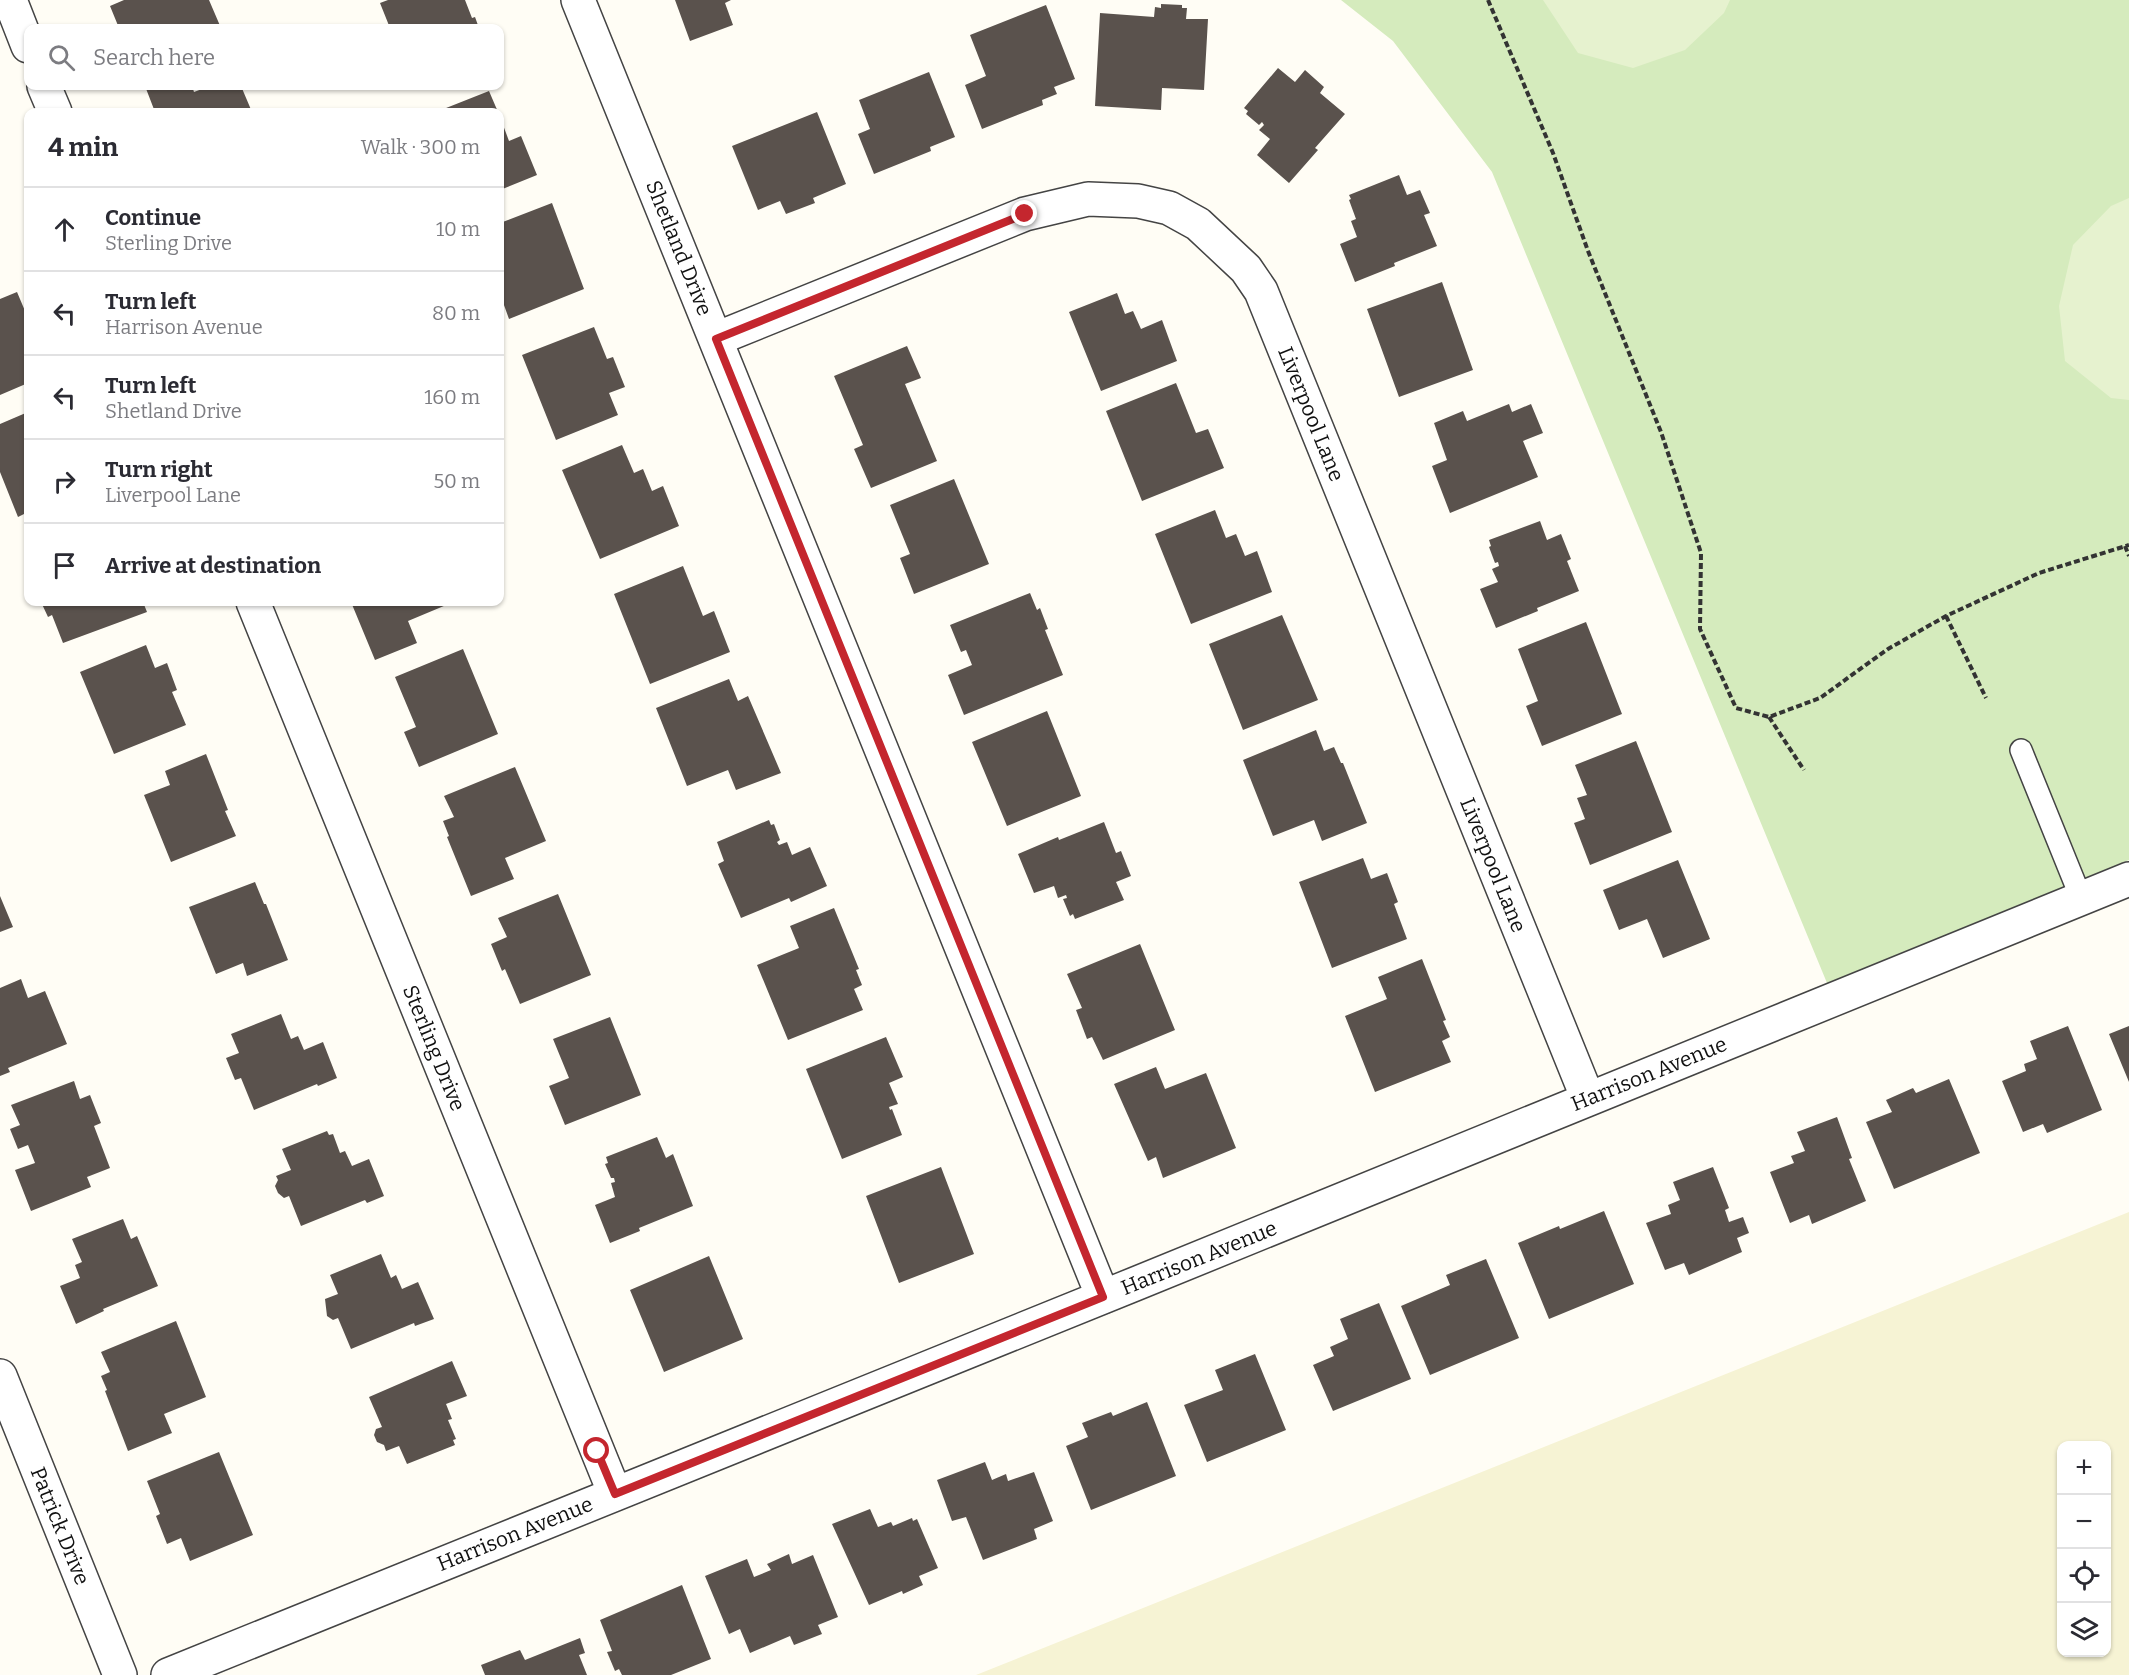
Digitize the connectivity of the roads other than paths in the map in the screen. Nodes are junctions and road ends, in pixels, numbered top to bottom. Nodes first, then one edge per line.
1 (10, 0) edge
2 (578, 0) edge
3 (24, 36) edge
4 (46, 90) edge
5 (53, 108) edge
6 (716, 339) junction
7 (255, 606) edge
8 (2021, 750) dead end
9 (2129, 879) edge
10 (2081, 898) junction
11 (1588, 1099) junction
12 (1103, 1297) junction
13 (0, 1376) edge
14 (615, 1494) junction
15 (120, 1675) edge
16 (168, 1675) edge

1 - 3 street
2 - 6 street, Shetland Drive
4 - 5 street
6 - 11 street, Liverpool Lane
6 - 12 street, Shetland Drive
7 - 14 street, Sterling Drive
8 - 10 lane
9 - 10 street, Harrison Avenue
10 - 11 street, Harrison Avenue
11 - 12 street, Harrison Avenue
12 - 14 street, Harrison Avenue
13 - 15 street, Patrick Drive
14 - 16 street, Harrison Avenue

